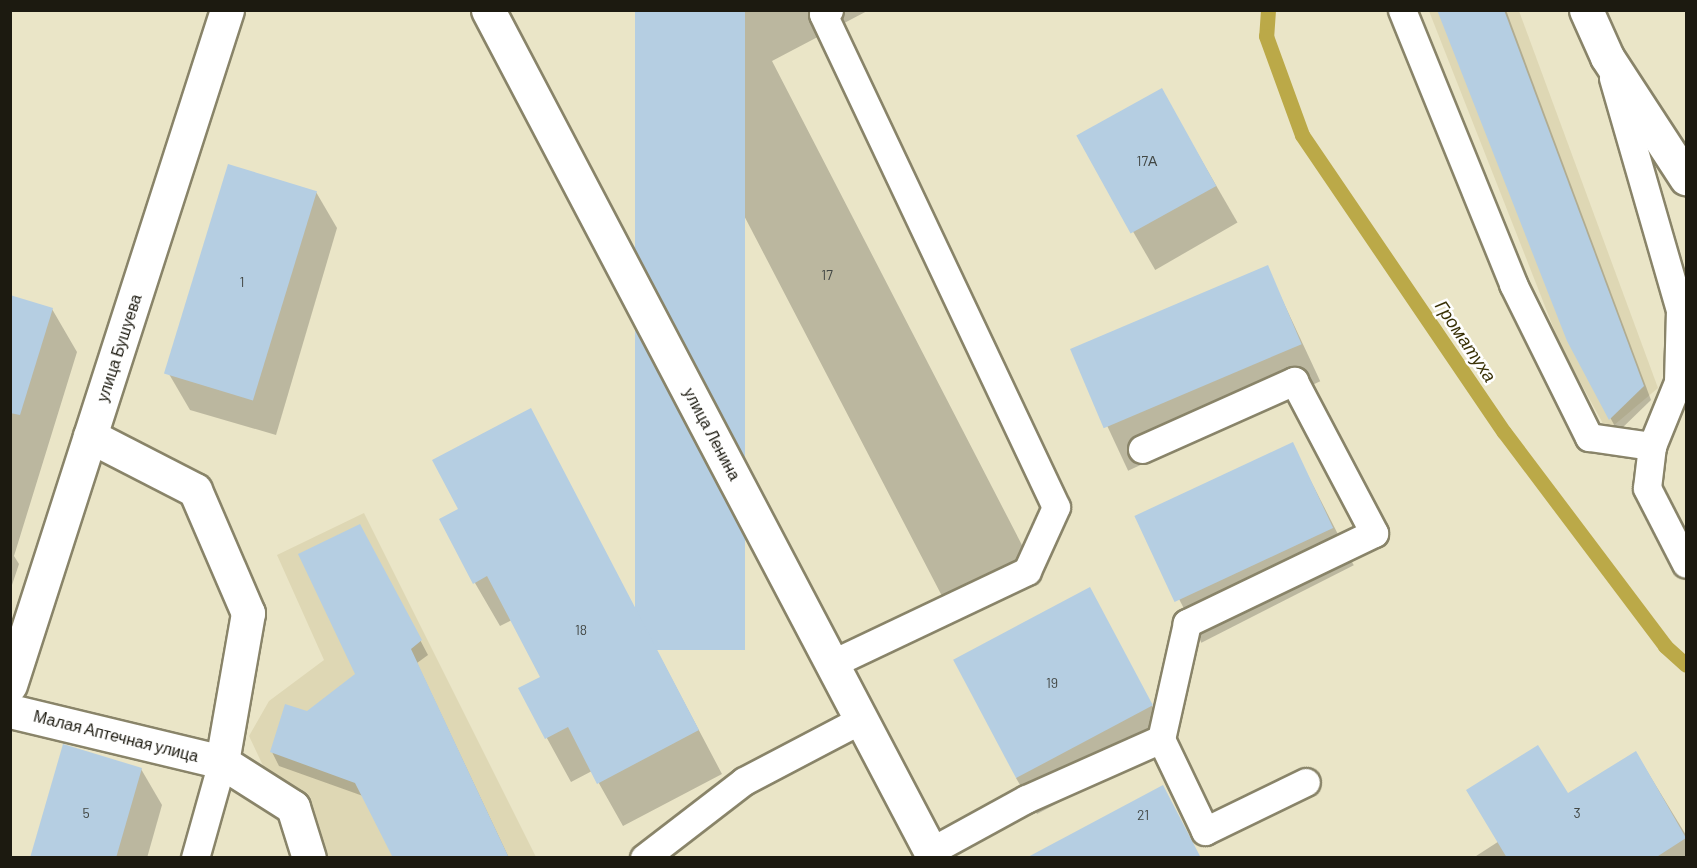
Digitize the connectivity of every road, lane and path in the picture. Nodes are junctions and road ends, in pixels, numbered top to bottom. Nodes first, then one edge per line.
1 (227, 10) edge
2 (488, 10) edge
3 (829, 10) edge
4 (1402, 10) edge
5 (1586, 10) edge
6 (1607, 57) junction
7 (1686, 178) edge
8 (90, 436) junction
9 (1652, 446) junction
10 (1142, 449) dead end
11 (1686, 564) edge
12 (833, 663) junction
13 (10, 685) edge
14 (10, 711) edge
15 (862, 718) junction
16 (1161, 739) junction
17 (222, 762) junction
18 (1306, 782) dead end
19 (933, 854) edge
20 (195, 858) edge
21 (309, 858) edge
22 (645, 858) edge

1 - 8 street, улица Бушуева
2 - 12 street, улица Ленина
3 - 12 lane
4 - 9 lane
5 - 6 street
6 - 7 street
6 - 9 lane
8 - 13 street, улица Бушуева
8 - 17 street, Малая Аптечная улица
9 - 11 lane
10 - 16 lane
12 - 15 street, улица Ленина
14 - 17 street, Малая Аптечная улица
15 - 19 street, улица Ленина
15 - 22 lane
16 - 18 lane
16 - 19 lane
17 - 20 lane
17 - 21 street, Малая Аптечная улица

